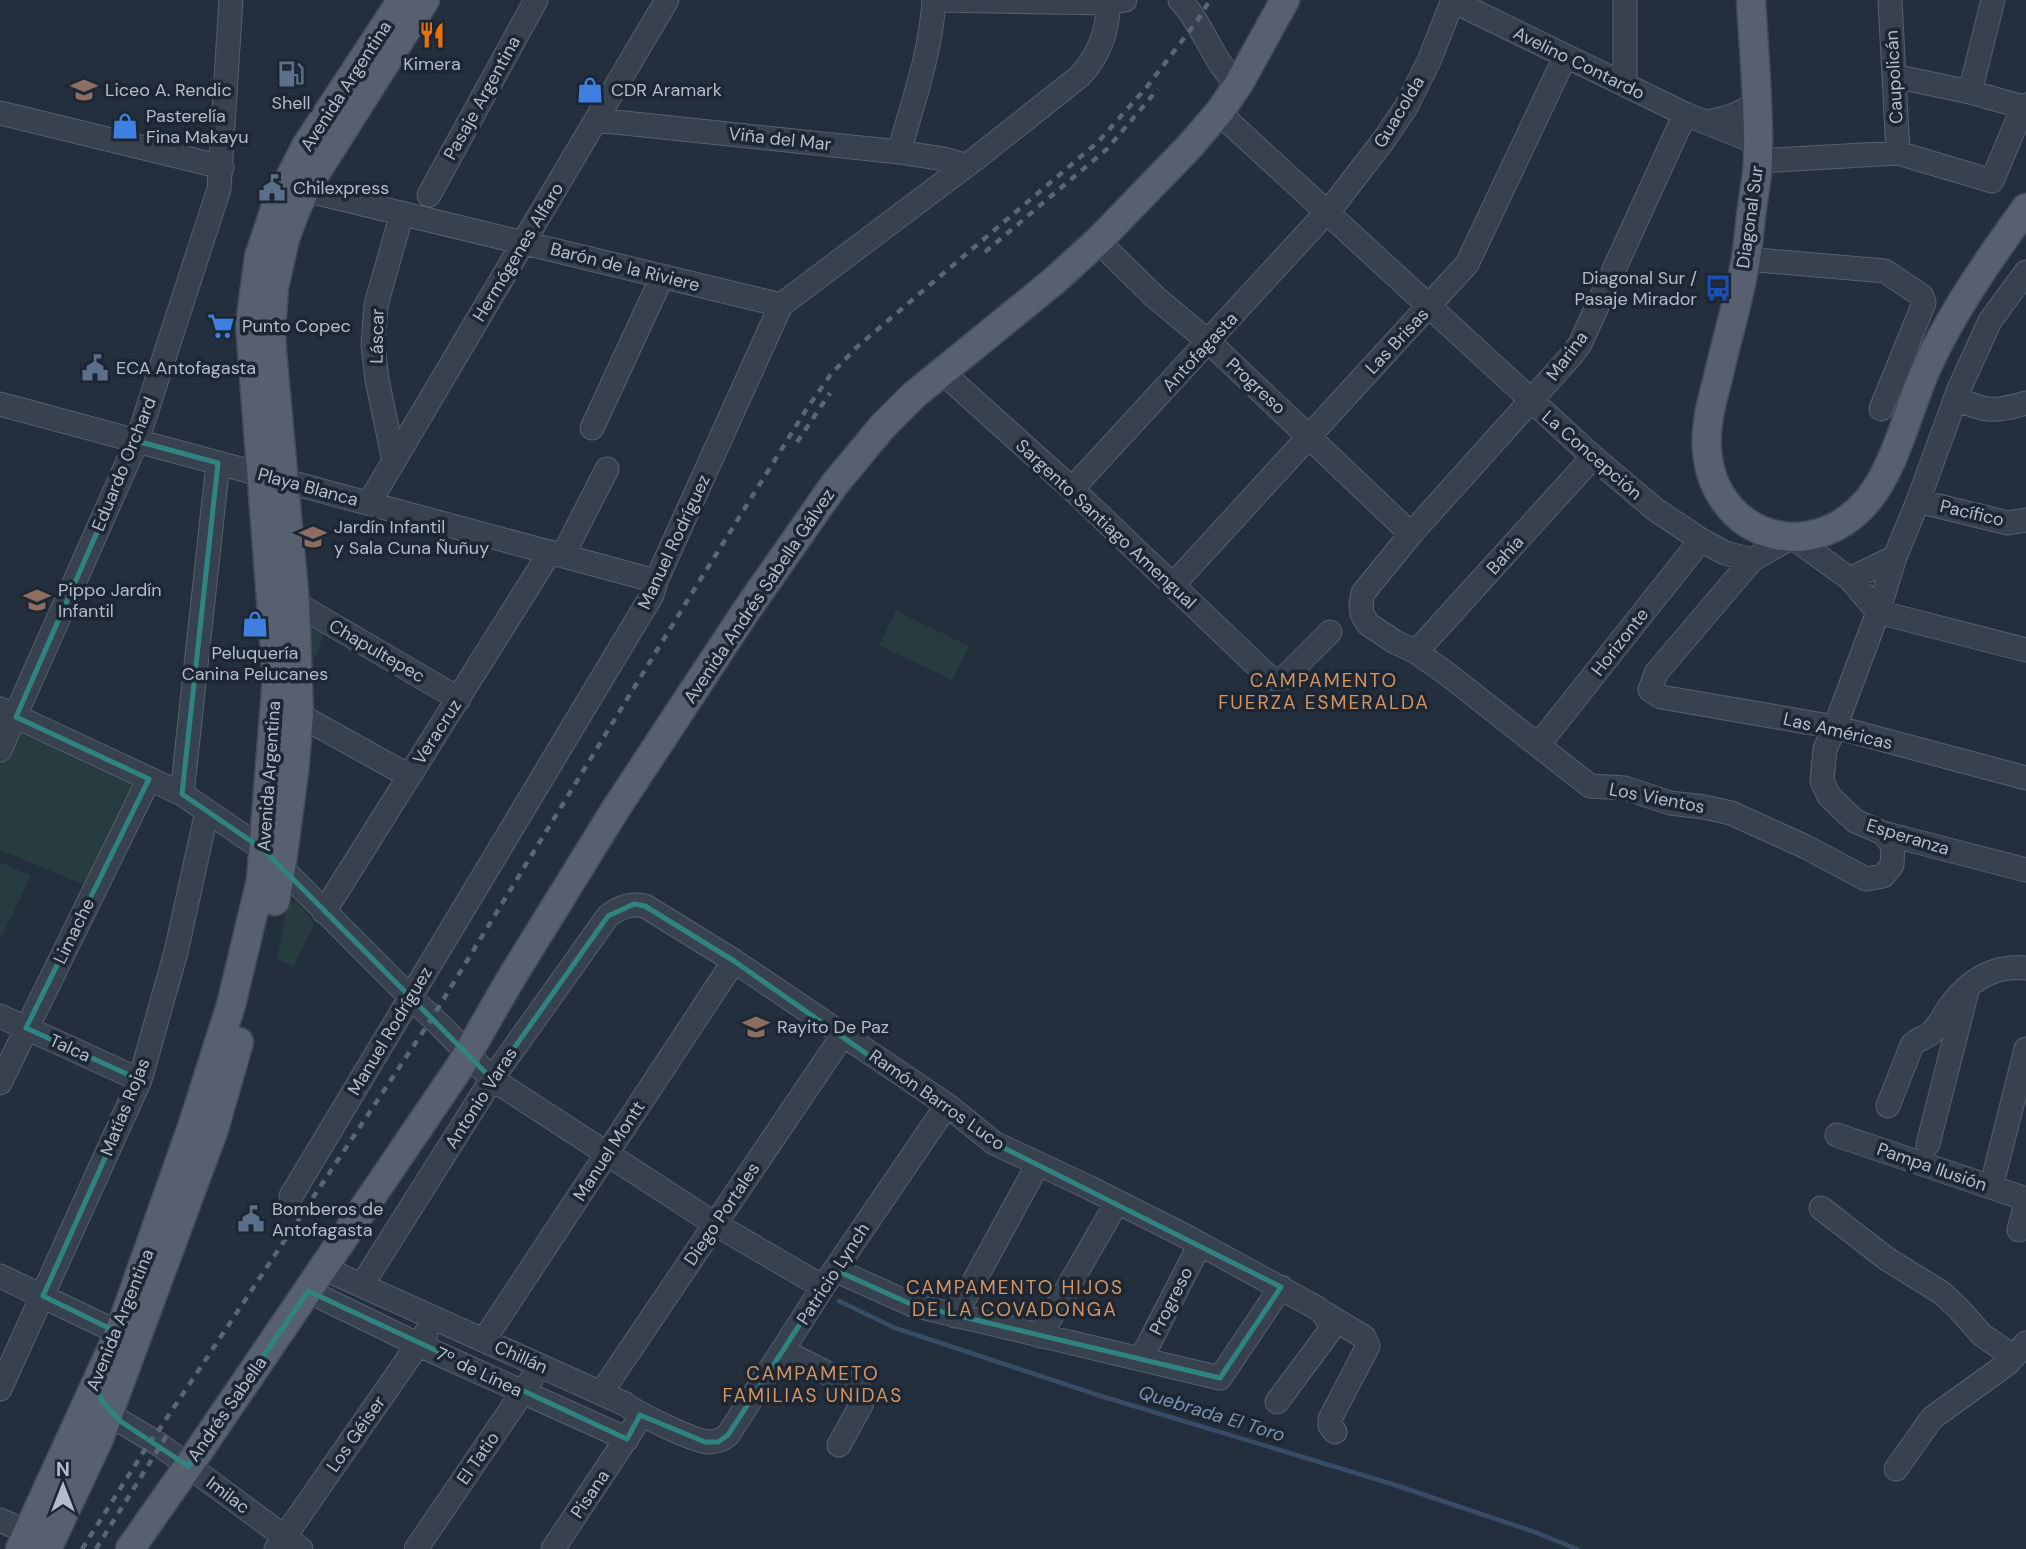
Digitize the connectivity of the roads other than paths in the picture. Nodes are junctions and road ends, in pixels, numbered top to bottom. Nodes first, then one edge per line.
1 (231, 0) edge
2 (402, 0) edge
3 (425, 0) edge
4 (536, 0) edge
5 (667, 0) edge
6 (936, 0) edge
7 (1180, 0) edge
8 (1285, 0) edge
9 (1625, 0) edge
10 (1751, 0) edge
11 (1890, 0) edge
12 (1993, 0) edge
13 (1114, 1) edge
14 (1453, 1) edge
15 (1565, 57) junction
16 (1894, 76) junction
17 (1238, 85) junction
18 (1625, 85) junction
19 (1970, 92) junction
20 (1756, 102) junction
21 (2024, 106) edge
22 (1220, 111) junction
23 (0, 113) edge
24 (1695, 118) junction
25 (596, 120) junction
26 (899, 152) junction
27 (1758, 152) junction
28 (1898, 153) junction
29 (964, 165) junction
30 (222, 167) junction
31 (305, 190) junction
32 (429, 195) dead end
33 (2026, 208) edge
34 (402, 213) junction
35 (1327, 214) junction
36 (1098, 241) junction
37 (524, 243) junction
38 (1745, 259) junction
39 (2026, 272) edge
40 (662, 276) junction
41 (781, 305) junction
42 (1428, 307) junction
43 (1209, 342) junction
44 (942, 372) junction
45 (1955, 399) junction
46 (1531, 401) junction
47 (2026, 403) edge
48 (0, 404) edge
49 (1881, 409) dead end
50 (592, 428) dead end
51 (1310, 436) junction
52 (137, 441) junction
53 (1593, 457) junction
54 (394, 461) junction
55 (218, 463) junction
56 (607, 469) dead end
57 (272, 477) junction
58 (1072, 489) junction
59 (1918, 500) junction
60 (369, 503) junction
61 (2026, 520) edge
62 (1411, 534) junction
63 (1792, 537) junction
64 (1701, 540) junction
65 (556, 554) junction
66 (1895, 557) junction
67 (1752, 559) junction
68 (1850, 579) junction
69 (656, 581) junction
70 (1172, 586) junction
71 (1363, 593) joint
72 (295, 603) junction
73 (1878, 612) junction
74 (1330, 632) dead end
75 (2026, 650) edge
76 (1416, 652) junction
77 (458, 699) junction
78 (8, 713) edge
79 (299, 715) junction
80 (1835, 727) junction
81 (1539, 744) junction
82 (0, 750) edge
83 (409, 776) junction
84 (2026, 778) edge
85 (149, 779) junction
86 (182, 794) junction
87 (207, 811) junction
88 (1883, 833) junction
89 (272, 860) junction
90 (2026, 870) edge
91 (324, 912) junction
92 (608, 916) joint
93 (734, 961) junction
94 (2026, 968) edge
95 (1968, 988) junction
96 (410, 997) junction
97 (0, 1016) edge
98 (26, 1028) junction
99 (843, 1035) junction
100 (2026, 1049) edge
101 (468, 1054) junction
102 (492, 1079) junction
103 (140, 1080) junction
104 (0, 1083) edge
105 (947, 1105) junction
106 (1888, 1107) dead end
107 (1837, 1135) dead end
108 (1928, 1144) dead end
109 (607, 1154) junction
110 (1038, 1164) junction
111 (1995, 1172) dead end
112 (291, 1196) dead end
113 (2026, 1201) edge
114 (1117, 1202) junction
115 (1821, 1208) dead end
116 (715, 1223) junction
117 (2018, 1230) dead end
118 (1200, 1244) junction
119 (0, 1276) edge
120 (829, 1278) junction
121 (316, 1279) junction
122 (362, 1285) junction
123 (1281, 1287) junction
124 (43, 1296) junction
125 (1324, 1313) junction
126 (955, 1315) junction
127 (436, 1319) junction
128 (119, 1332) junction
129 (1040, 1336) junction
130 (484, 1340) junction
131 (419, 1345) junction
132 (2020, 1350) edge
133 (783, 1351) junction
134 (1141, 1359) junction
135 (540, 1366) junction
136 (95, 1386) junction
137 (0, 1389) edge
138 (523, 1393) junction
139 (601, 1393) junction
140 (1277, 1402) dead end
141 (108, 1412) junction
142 (640, 1415) junction
143 (1335, 1432) dead end
144 (627, 1439) junction
145 (718, 1442) joint
146 (839, 1445) dead end
147 (188, 1466) junction
148 (1896, 1469) dead end
149 (0, 1520) edge
150 (31, 1543) edge
151 (287, 1545) edge
152 (130, 1549) edge
153 (415, 1549) edge
154 (553, 1549) edge

1 - 30 street, Eduardo Orchard
2 - 57 main road, Avenida Argentina
3 - 31 main road, Avenida Argentina
4 - 32 street, Pasaje Argentina
5 - 25 street, Hermógenes Alfaro
6 - 13 street
6 - 26 street
7 - 17 street
8 - 17 main road, Avenida Andrés Sabella Gálvez
9 - 18 street
10 - 20 main road, Diagonal Sur
11 - 16 street, Caupolicán
12 - 19 street
13 - 29 street, Manuel Rodríguez
14 - 15 street, Avelino Contardo
14 - 35 street, Guacolda
15 - 18 street, Avelino Contardo
15 - 42 street, Las Brisas
16 - 19 street
16 - 28 street, Caupolicán
17 - 22 main road, Avenida Andrés Sabella Gálvez
18 - 24 street, Avelino Contardo
19 - 21 street
20 - 24 street
20 - 27 main road, Diagonal Sur
21 - 28 street, Avelino Contardo
22 - 35 street, La Concepción
22 - 36 main road, Avenida Andrés Sabella Gálvez
23 - 30 street
24 - 27 street, Avelino Contardo
24 - 46 street, Marina
25 - 26 street, Viña del Mar
25 - 37 street, Hermógenes Alfaro
26 - 29 street, Viña del Mar
27 - 28 street, Avelino Contardo
27 - 38 main road, Diagonal Sur
29 - 41 street, Manuel Rodríguez
30 - 52 street, Eduardo Orchard
31 - 34 street, Barón de la Riviere
31 - 57 main road, Avenida Argentina
33 - 63 main road
34 - 37 street, Barón de la Riviere
34 - 54 street, Láscar
35 - 42 street, La Concepción
35 - 43 street, Antofagasta
36 - 43 street, Progreso
36 - 44 main road, Avenida Andrés Sabella Gálvez
37 - 40 street, Barón de la Riviere
37 - 54 street, Hermógenes Alfaro
38 - 49 street
38 - 63 main road, Diagonal Sur
39 - 45 street
40 - 41 street, Barón de la Riviere
40 - 50 street
41 - 69 street, Manuel Rodríguez
42 - 46 street, La Concepción
42 - 51 street, Las Brisas
43 - 51 street, Progreso
43 - 58 street, Antofagasta
44 - 58 street, Sargento Santiago Amengual
44 - 101 main road, Avenida Andrés Sabella Gálvez
45 - 47 street
45 - 59 street
46 - 53 street, La Concepción
46 - 62 street, Marina
48 - 52 street, Playa Blanca
51 - 62 street, Progreso
51 - 70 street, Las Brisas
52 - 55 street, Playa Blanca
52 - 78 street, Eduardo Orchard
53 - 64 street, La Concepción
53 - 76 street, Bahía
54 - 60 street, Hermógenes Alfaro
55 - 57 street, Playa Blanca
55 - 86 street
56 - 65 street, Veracruz
57 - 60 street, Playa Blanca
57 - 72 main road, Avenida Argentina
57 - 89 main road, Avenida Argentina
58 - 70 street, Sargento Santiago Amengual
59 - 61 street, Pacífico
59 - 66 street
60 - 65 street, Playa Blanca
62 - 71 street, Marina
63 - 67 street
63 - 68 street
64 - 67 street, La Concepción
64 - 81 street, Horizonte
65 - 69 street, Playa Blanca
65 - 77 street, Veracruz
66 - 68 street
66 - 73 street
67 - 80 street, Las Américas
68 - 73 street
69 - 96 street, Manuel Rodríguez
70 - 74 street, Sargento Santiago Amengual
71 - 76 street, Los Vientos
72 - 77 street, Chapultepec
72 - 79 main road, Avenida Argentina
73 - 75 street
73 - 80 street
76 - 81 street, Los Vientos
77 - 83 street, Veracruz
78 - 82 street, Eduardo Orchard
78 - 85 street
79 - 83 street
79 - 89 main road, Avenida Argentina
80 - 84 street, Las Américas
80 - 88 street, Esperanza
81 - 88 street, Los Vientos
83 - 91 street, Veracruz
85 - 86 street
85 - 98 street, Limache
86 - 87 street
87 - 89 street
87 - 103 street, Matías Rojas
88 - 90 street, Esperanza
89 - 91 street
89 - 128 main road, Avenida Argentina
89 - 141 main road, Avenida Argentina
91 - 96 street
92 - 93 street, Ramón Barros Luco
92 - 102 street, Antonio Varas
93 - 99 street, Ramón Barros Luco
93 - 109 street, Manuel Montt
94 - 95 street
95 - 106 street
95 - 108 street
96 - 101 street
96 - 112 street, Manuel Rodríguez
97 - 98 street, Talca
98 - 103 street, Talca
98 - 104 street, Limache
99 - 105 street, Ramón Barros Luco
99 - 116 street, Diego Portales
100 - 111 street
101 - 102 street
101 - 121 main road, Avenida Andrés Sabella Gálvez
102 - 109 street
102 - 122 street, Antonio Varas
103 - 124 street, Matías Rojas
105 - 110 street, Ramón Barros Luco
105 - 120 street, Patricio Lynch
107 - 113 street, Pampa Ilusión
109 - 116 street
109 - 130 street, Manuel Montt
110 - 114 street, Ramón Barros Luco
110 - 126 street
113 - 117 street
114 - 118 street, Ramón Barros Luco
114 - 129 street
115 - 132 street
116 - 120 street
116 - 139 street, Diego Portales
118 - 123 street, Ramón Barros Luco
118 - 134 street, Progreso
119 - 124 street
120 - 126 street
120 - 133 street, Patricio Lynch
121 - 122 street, Chillán
121 - 131 street, 7º de Línea
121 - 147 main road, Andrés Sabella
122 - 127 street, Chillán
123 - 125 street, Ramón Barros Luco
123 - 134 street
124 - 128 street
124 - 137 street, Matías Rojas
125 - 140 street
125 - 143 street, Ramón Barros Luco
126 - 129 street
127 - 130 street, Chillán
127 - 131 street, Los Géiser
128 - 136 main road, Avenida Argentina
129 - 134 street
130 - 135 street, Chillán
131 - 138 street, 7º de Línea
131 - 151 street, Los Géiser
132 - 148 street
133 - 145 street, Patricio Lynch
133 - 146 street
135 - 138 street, El Tatio
135 - 139 street, Chillán
136 - 141 street
136 - 150 main road, Avenida Argentina
138 - 144 street, 7º de Línea
138 - 153 street, El Tatio
139 - 142 street, Chillán
141 - 147 street, Imilac
141 - 150 main road, Avenida Argentina
142 - 144 street
142 - 145 street, Chillán
144 - 154 street, Pisana
147 - 151 street, Imilac
147 - 152 main road, Andrés Sabella
149 - 150 street

